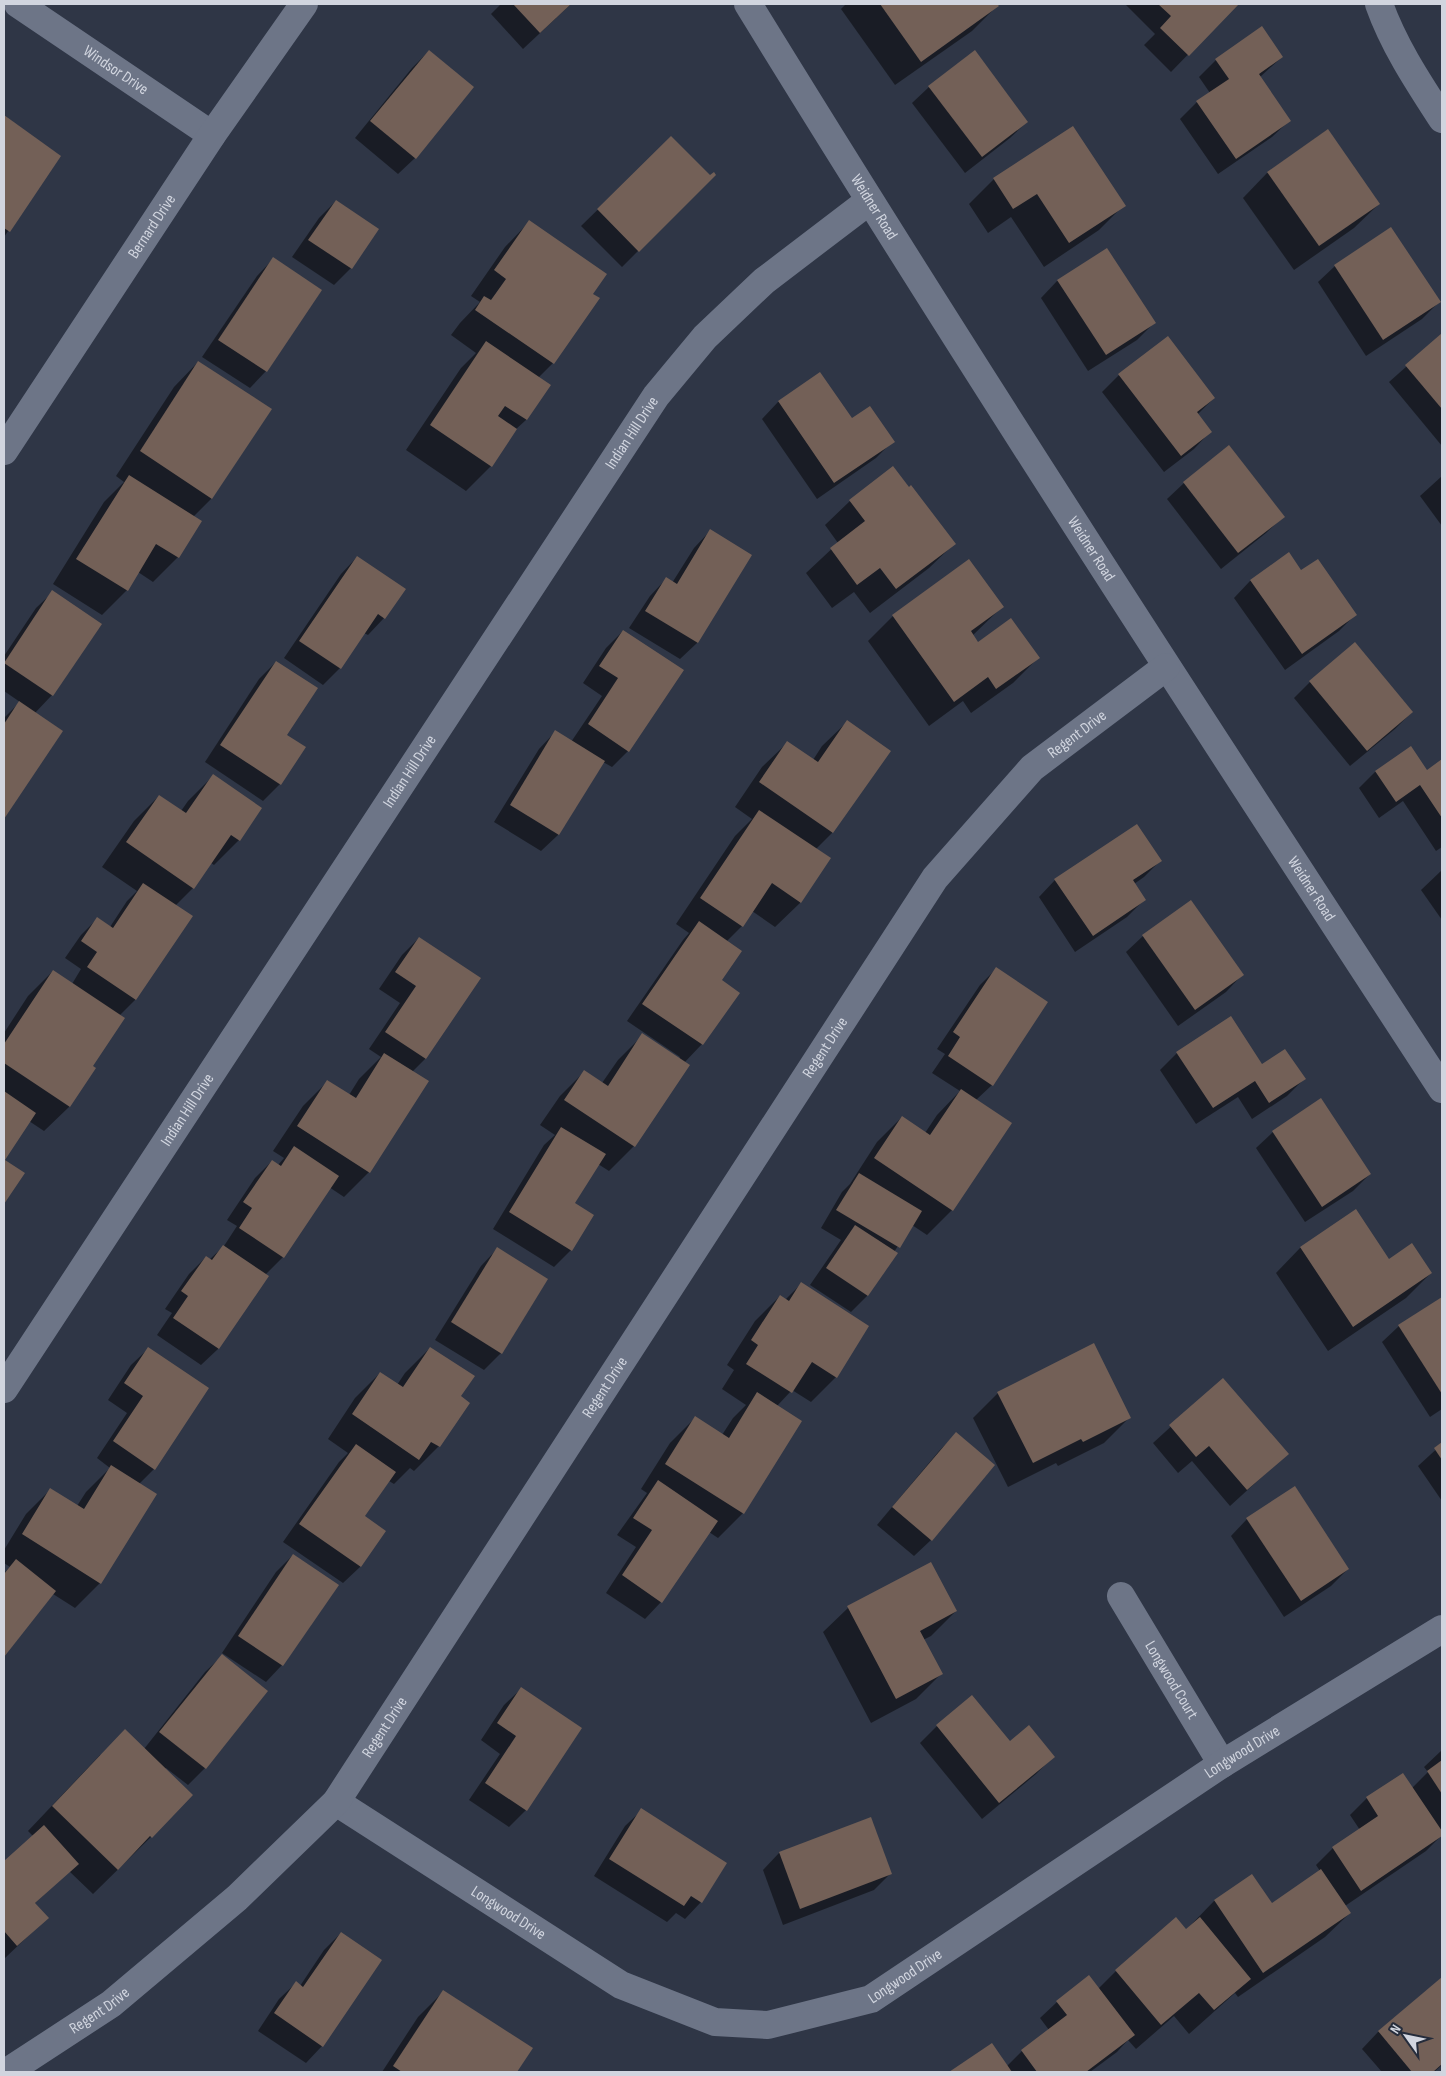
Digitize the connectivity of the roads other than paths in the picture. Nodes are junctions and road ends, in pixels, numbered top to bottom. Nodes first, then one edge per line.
1 (18, 4) edge
2 (304, 4) edge
3 (748, 4) edge
4 (1379, 4) edge
5 (1442, 119) edge
6 (212, 135) junction
7 (869, 201) junction
8 (4, 451) edge
9 (1166, 667) junction
10 (1442, 1089) edge
11 (4, 1389) edge
12 (1121, 1596) dead end
13 (1442, 1629) edge
14 (1222, 1764) junction
15 (336, 1802) junction
16 (7, 2072) edge

1 - 6 street, Windsor Drive
2 - 6 street, Bernard Drive
3 - 7 street, Weidner Road
4 - 5 street
6 - 8 street, Bernard Drive
7 - 9 street, Weidner Road
7 - 11 street, Indian Hill Drive
9 - 10 street, Weidner Road
9 - 15 street, Regent Drive
12 - 14 street, Longwood Court
13 - 14 street, Longwood Drive
14 - 15 street, Longwood Drive
15 - 16 street, Regent Drive

